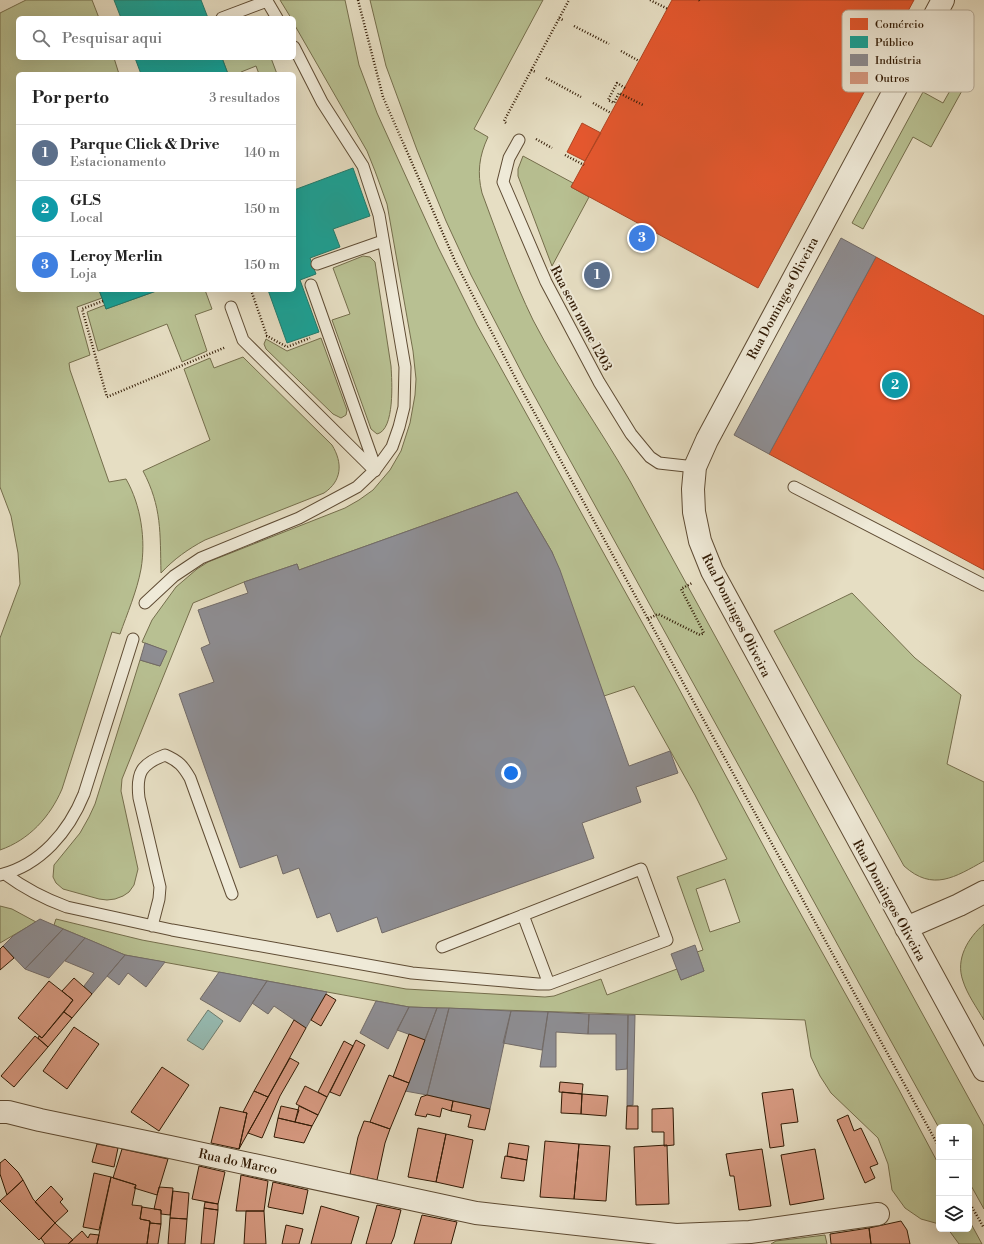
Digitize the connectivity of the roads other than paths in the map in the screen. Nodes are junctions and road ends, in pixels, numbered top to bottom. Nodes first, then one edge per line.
1 (943, 0) edge
2 (938, 10) edge
3 (227, 16) edge
4 (276, 16) edge
5 (296, 51) edge
6 (893, 92) edge
7 (519, 140) dead end
8 (383, 241) junction
9 (317, 264) dead end
10 (311, 286) dead end
11 (231, 307) dead end
12 (695, 467) junction
13 (376, 470) junction
14 (794, 487) dead end
15 (984, 585) edge
16 (144, 603) dead end
17 (133, 639) dead end
18 (2, 875) edge
19 (984, 892) edge
20 (232, 894) dead end
21 (523, 915) junction
22 (152, 926) junction
23 (906, 928) junction
24 (442, 947) dead end
25 (550, 984) junction
26 (984, 1070) edge
27 (0, 1112) edge
28 (878, 1214) dead end
29 (750, 1238) edge

1 - 2 street, Rua Domingos Oliveira
3 - 4 lane
5 - 8 lane
6 - 12 street, Rua Domingos Oliveira
7 - 12 lane, Rua sem nome 1203
8 - 9 lane
8 - 13 lane
10 - 13 lane
11 - 13 lane
12 - 23 street, Rua Domingos Oliveira
13 - 16 lane
14 - 15 lane
17 - 18 lane
18 - 22 lane
19 - 23 street
20 - 22 lane
21 - 24 lane
21 - 25 lane
21 - 25 lane
22 - 25 lane
23 - 26 street, Rua Domingos Oliveira
27 - 29 street, Rua do Marco
28 - 29 street, Rua do Marco

